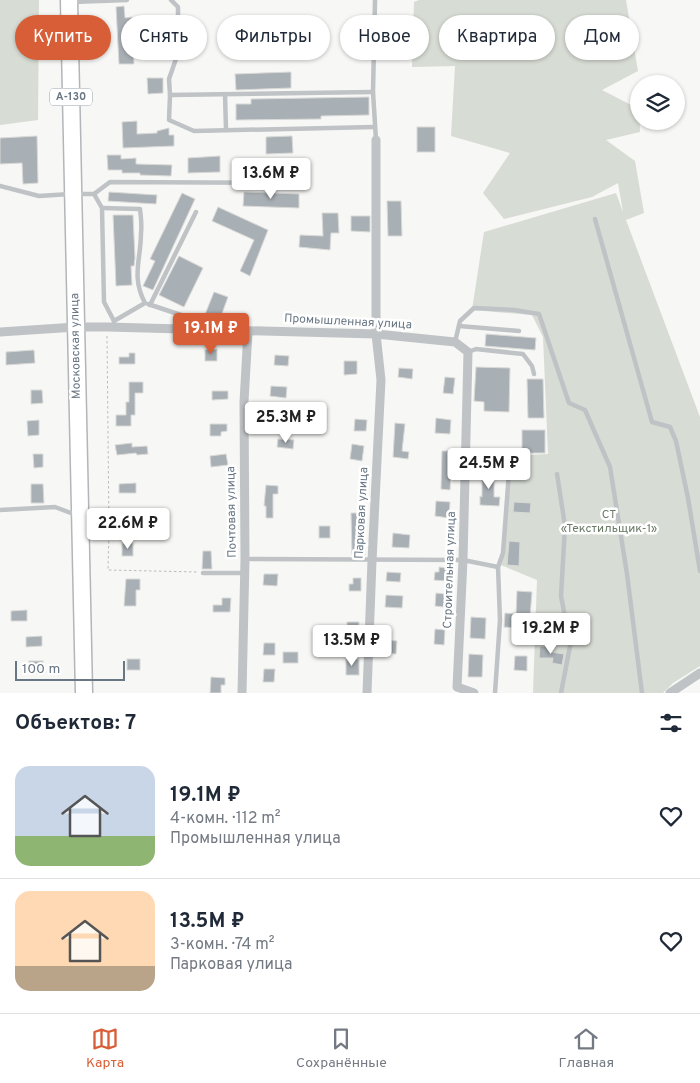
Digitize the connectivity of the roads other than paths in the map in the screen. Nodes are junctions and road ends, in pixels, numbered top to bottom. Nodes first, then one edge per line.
1 (127, 0) edge
2 (171, 0) edge
3 (375, 0) edge
4 (69, 1) edge
5 (373, 92) junction
6 (225, 94) junction
7 (170, 95) junction
8 (374, 127) junction
9 (226, 130) junction
10 (376, 140) joint
11 (307, 183) dead end
12 (0, 186) edge
13 (73, 194) junction
14 (94, 194) junction
15 (102, 208) junction
16 (196, 212) dead end
17 (595, 219) dead end
18 (147, 304) junction
19 (112, 325) junction
20 (459, 326) junction
21 (76, 327) junction
22 (191, 329) junction
23 (248, 331) junction
24 (519, 331) dead end
25 (0, 332) edge
26 (376, 334) junction
27 (455, 342) junction
28 (468, 352) junction
29 (534, 374) dead end
30 (510, 472) dead end
31 (558, 474) dead end
32 (0, 510) edge
33 (79, 516) junction
34 (246, 559) junction
35 (463, 560) junction
36 (372, 561) junction
37 (498, 567) junction
38 (700, 571) edge
39 (203, 573) road end
40 (245, 573) junction
41 (700, 673) edge
42 (84, 693) edge
43 (242, 693) edge
44 (368, 693) edge
45 (474, 693) edge
46 (495, 693) edge
47 (561, 693) edge
48 (642, 693) edge
49 (670, 693) edge

1 - 4 lane
2 - 7 lane
3 - 5 lane
4 - 13 highway, Московская улица / А-130
5 - 6 lane
5 - 8 lane
6 - 7 lane
6 - 9 lane
7 - 9 lane
8 - 9 lane
8 - 10 lane
10 - 26 street, Парковая улица
11 - 14 lane
12 - 13 lane
13 - 14 lane
13 - 21 highway, Московская улица / А-130
14 - 15 lane
15 - 18 lane
15 - 19 lane
16 - 18 lane
17 - 38 lane
18 - 19 lane
18 - 22 lane
19 - 21 street, Промышленная улица
19 - 22 street, Промышленная улица
20 - 24 lane
20 - 27 lane
20 - 48 lane
21 - 25 street, Промышленная улица
21 - 33 highway, Московская улица / А-130
22 - 23 street, Промышленная улица
23 - 26 street, Промышленная улица
23 - 34 street, Почтовая улица
26 - 27 street, Промышленная улица
26 - 36 street, Парковая улица
27 - 28 street
28 - 29 lane
28 - 35 street, Строительная улица
30 - 37 lane
31 - 47 lane
32 - 33 lane
33 - 42 highway, Московская улица / А-130
34 - 36 lane
34 - 40 street, Почтовая улица
35 - 36 lane
35 - 37 lane
35 - 45 street, Строительная улица
36 - 44 street, Парковая улица
37 - 46 lane
39 - 40 lane
40 - 43 street, Почтовая улица
41 - 49 street

